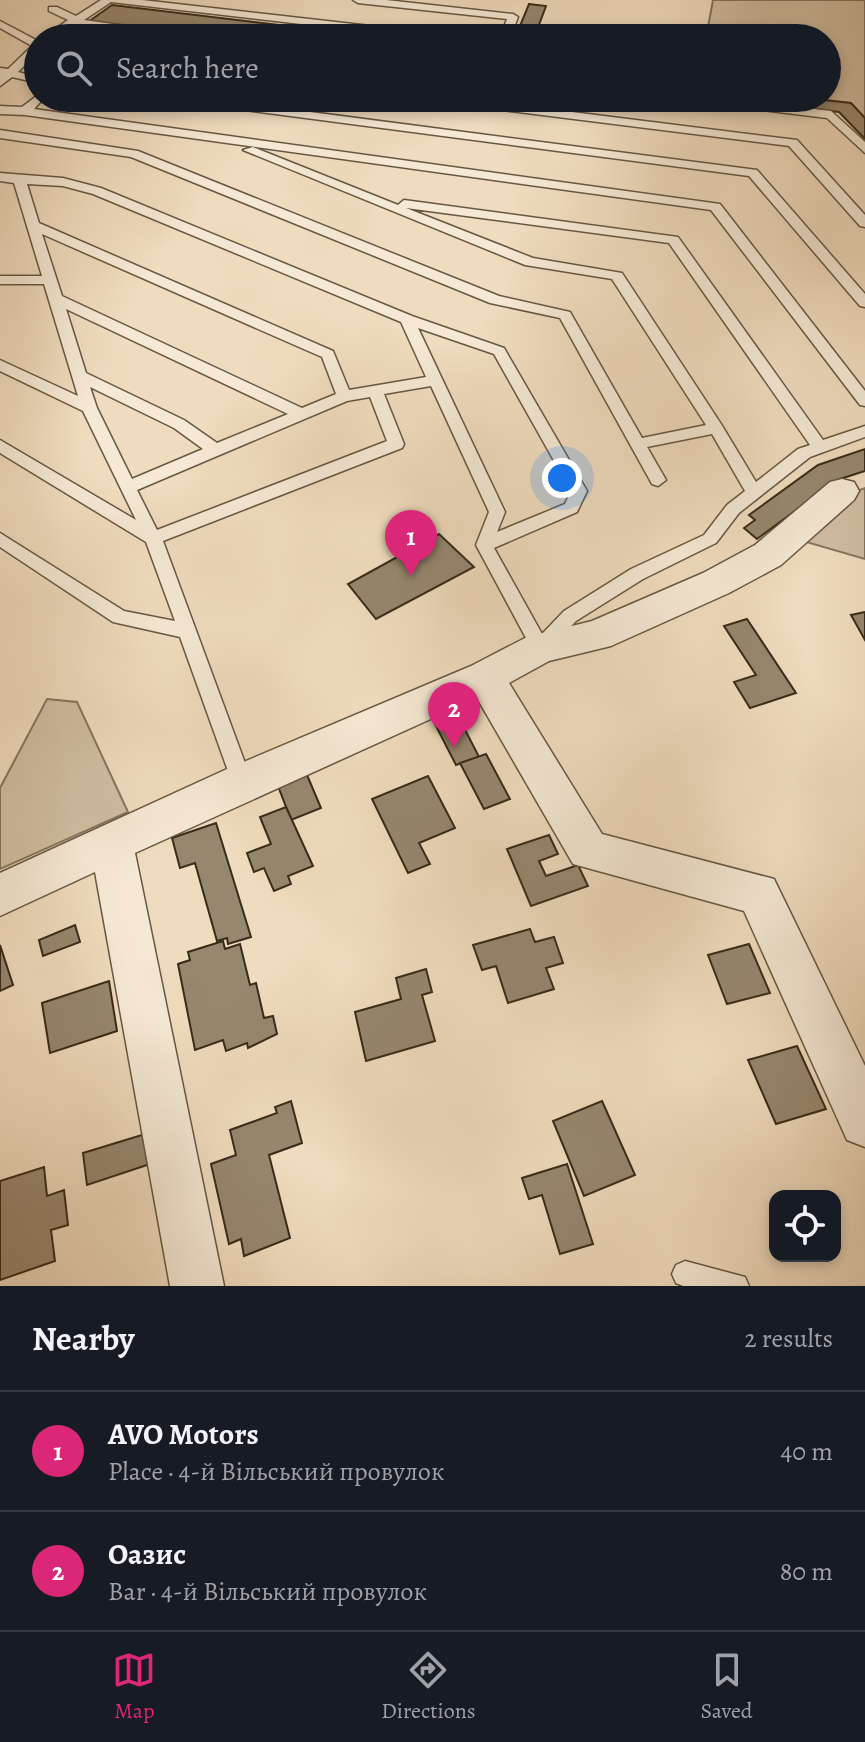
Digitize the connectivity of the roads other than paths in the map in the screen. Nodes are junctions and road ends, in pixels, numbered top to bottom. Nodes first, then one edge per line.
1 (108, 0) edge
2 (114, 0) edge
3 (358, 0) edge
4 (53, 9) dead end
5 (75, 21) junction
6 (0, 24) edge
7 (70, 24) edge
8 (88, 24) edge
9 (326, 24) edge
10 (510, 24) edge
11 (24, 38) edge
12 (24, 58) edge
13 (2, 76) edge
14 (24, 78) edge
15 (0, 110) edge
16 (24, 111) edge
17 (32, 112) edge
18 (284, 112) edge
19 (544, 112) edge
20 (806, 112) edge
21 (0, 134) edge
22 (221, 139) junction
23 (865, 149) edge
24 (0, 177) edge
25 (19, 180) junction
26 (373, 199) junction
27 (865, 223) edge
28 (32, 225) junction
29 (0, 280) edge
30 (49, 280) junction
31 (54, 298) junction
32 (865, 303) edge
33 (407, 319) junction
34 (0, 365) edge
35 (79, 376) junction
36 (436, 380) junction
37 (375, 391) junction
38 (344, 396) junction
39 (865, 401) edge
40 (89, 408) junction
41 (302, 414) junction
42 (716, 428) junction
43 (865, 431) edge
44 (637, 444) junction
45 (0, 446) edge
46 (820, 447) junction
47 (216, 450) junction
48 (658, 480) dead end
49 (128, 487) junction
50 (842, 491) dead end
51 (754, 493) junction
52 (153, 538) junction
53 (0, 539) edge
54 (484, 545) junction
55 (186, 631) junction
56 (540, 648) junction
57 (485, 677) junction
58 (242, 782) junction
59 (112, 845) junction
60 (0, 895) edge
61 (865, 1122) edge
62 (685, 1274) dead end
63 (197, 1286) edge
64 (736, 1286) edge

1 - 5 lane
2 - 9 lane
3 - 10 lane
4 - 5 lane
5 - 7 lane
5 - 8 lane
6 - 11 lane
12 - 13 lane
13 - 14 lane
15 - 16 lane
17 - 22 lane
18 - 32 lane
19 - 27 lane
20 - 23 lane
21 - 44 lane
22 - 26 lane
22 - 39 lane
24 - 25 lane
25 - 28 lane
25 - 33 lane
26 - 42 lane
26 - 46 lane
28 - 30 lane
28 - 38 lane
29 - 30 lane
30 - 31 lane
31 - 35 lane
31 - 41 lane
33 - 36 lane
33 - 54 lane
34 - 40 lane
35 - 40 lane
35 - 47 lane
36 - 37 lane
36 - 54 lane
37 - 38 lane
37 - 52 lane
38 - 41 lane
40 - 49 lane
41 - 47 lane
42 - 44 lane
42 - 51 lane
43 - 46 lane
44 - 48 lane
45 - 52 lane
46 - 51 lane
47 - 49 lane
49 - 52 lane
50 - 56 street
51 - 56 lane
52 - 55 lane
53 - 55 lane
54 - 56 lane
55 - 58 lane
56 - 57 street
57 - 58 street
57 - 61 street
58 - 59 street
59 - 60 street
59 - 63 street
62 - 64 lane

